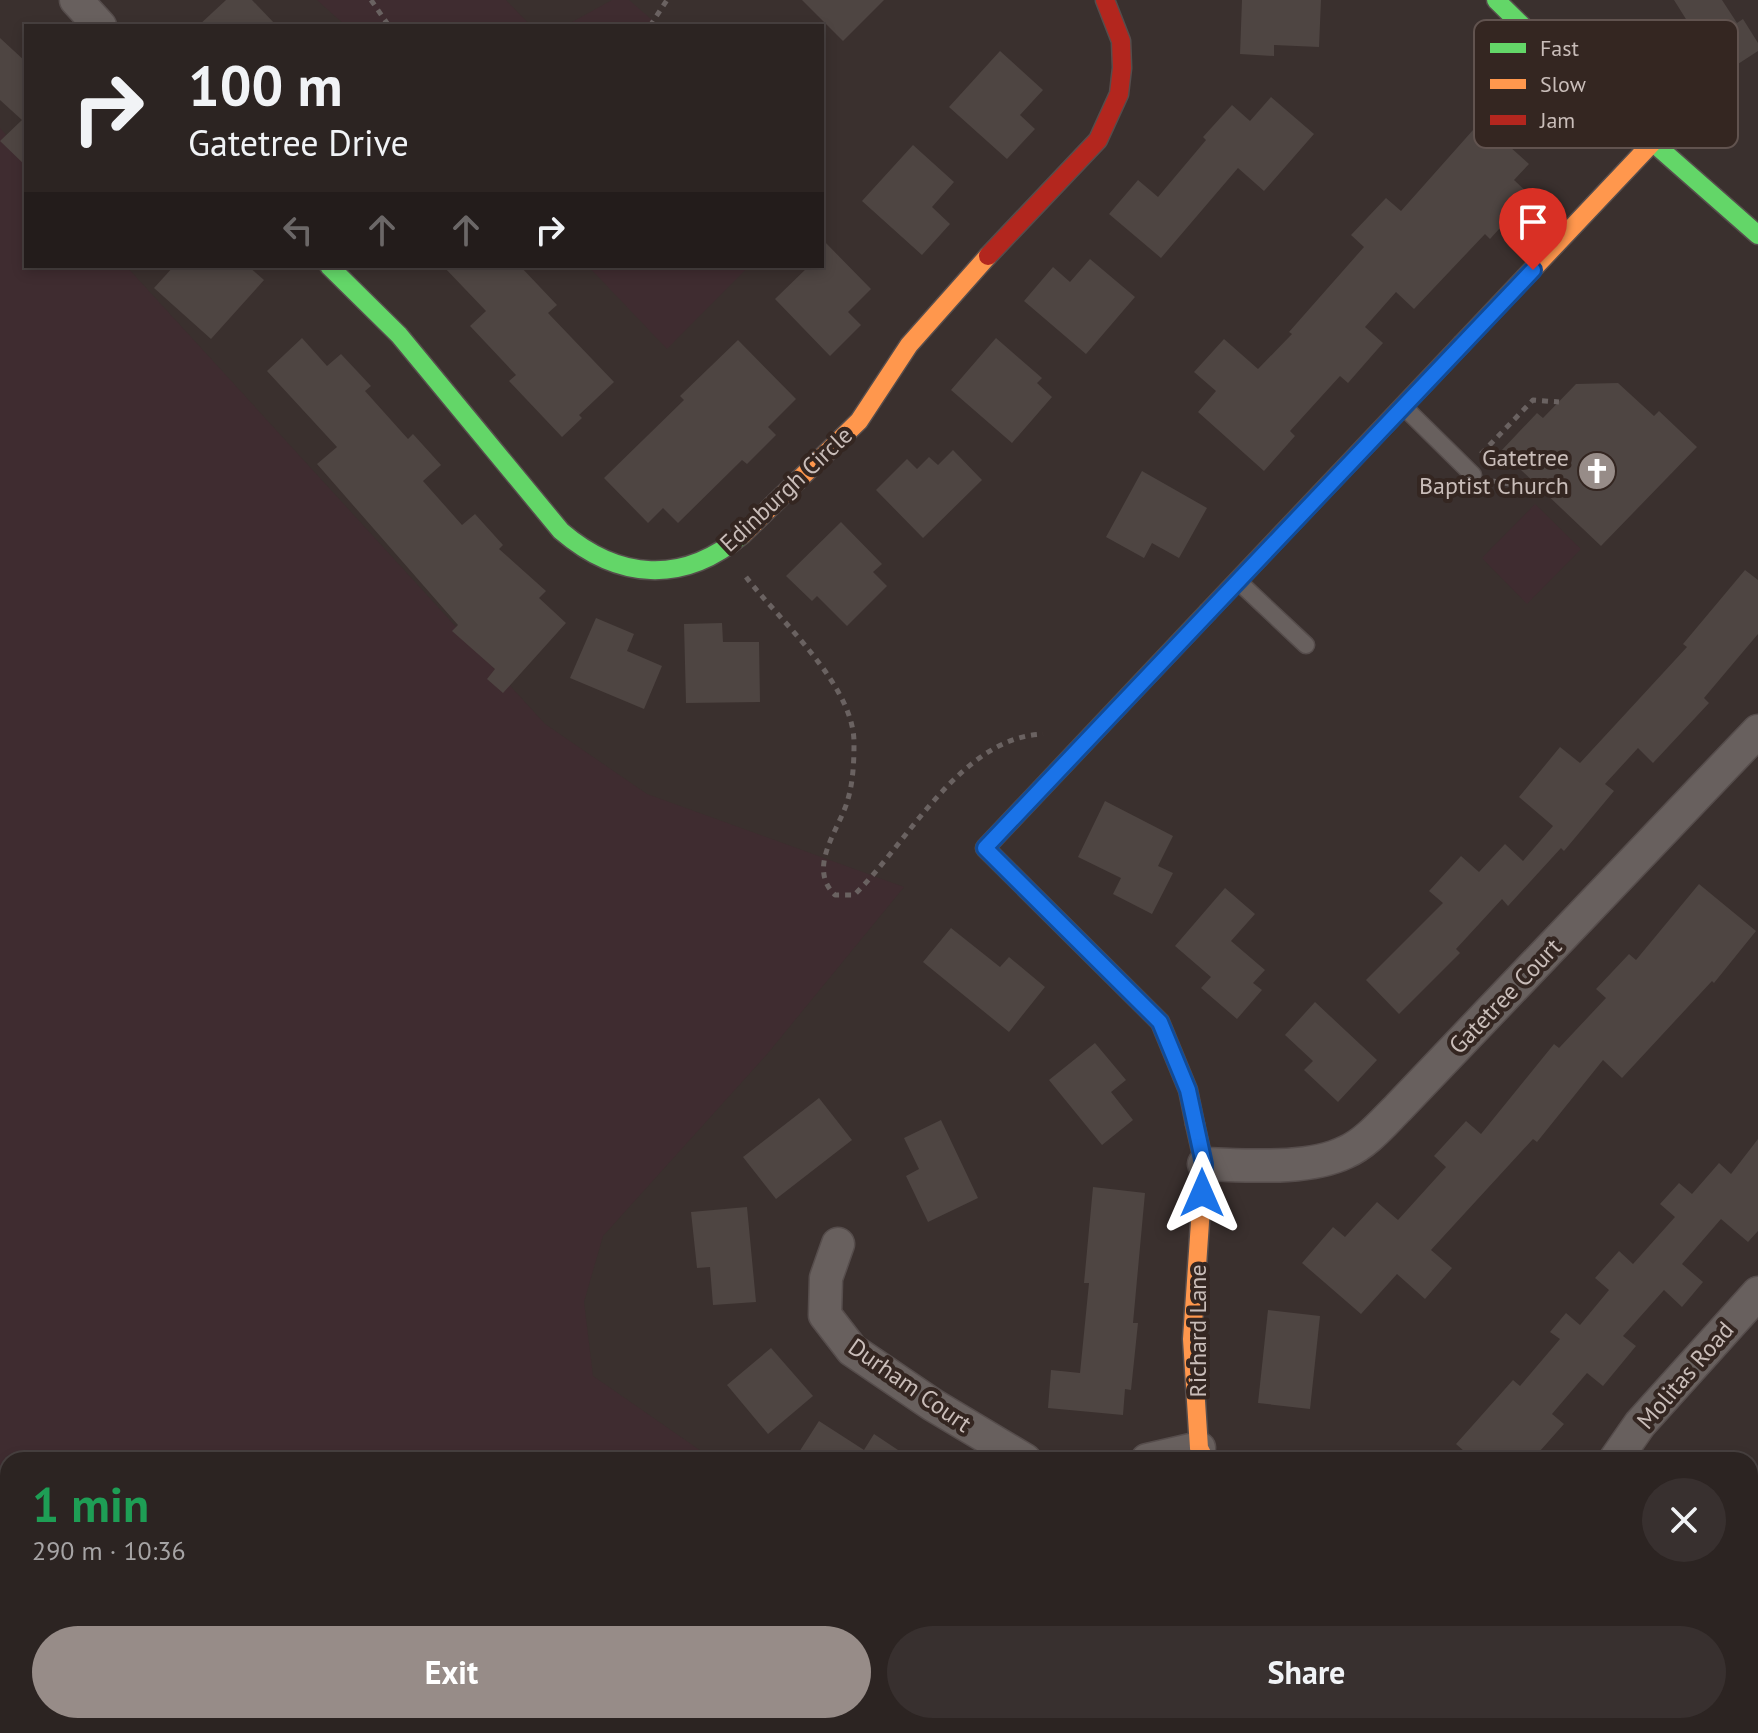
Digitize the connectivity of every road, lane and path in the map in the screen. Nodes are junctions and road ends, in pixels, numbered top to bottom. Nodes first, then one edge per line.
1 (76, 0) edge
2 (371, 0) edge
3 (667, 0) edge
4 (1105, 0) edge
5 (1496, 0) edge
6 (1516, 20) edge
7 (98, 24) edge
8 (388, 24) edge
9 (651, 24) edge
10 (1647, 148) edge
11 (1660, 148) edge
12 (1758, 235) edge
13 (331, 268) edge
14 (1559, 402) dead end
15 (1404, 407) junction
16 (1470, 472) junction
17 (1542, 490) dead end
18 (725, 550) junction
19 (1237, 580) junction
20 (1306, 645) dead end
21 (1758, 731) edge
22 (1088, 738) junction
23 (1204, 1164) junction
24 (838, 1244) dead end
25 (1752, 1310) edge
26 (1012, 1452) edge
27 (1202, 1452) edge
28 (1621, 1452) edge

1 - 7 street
2 - 8 path
3 - 9 path
4 - 18 street, Edinburgh Circle
5 - 6 street
10 - 15 street
11 - 12 street
13 - 18 street, Edinburgh Circle
14 - 16 path
15 - 16 lane
15 - 19 street
16 - 17 path
18 - 22 path
19 - 20 lane
19 - 22 street
21 - 23 street, Gatetree Court
22 - 23 street, Richard Lane
23 - 27 street, Richard Lane
24 - 26 street, Durham Court
25 - 28 street, Molitas Road

